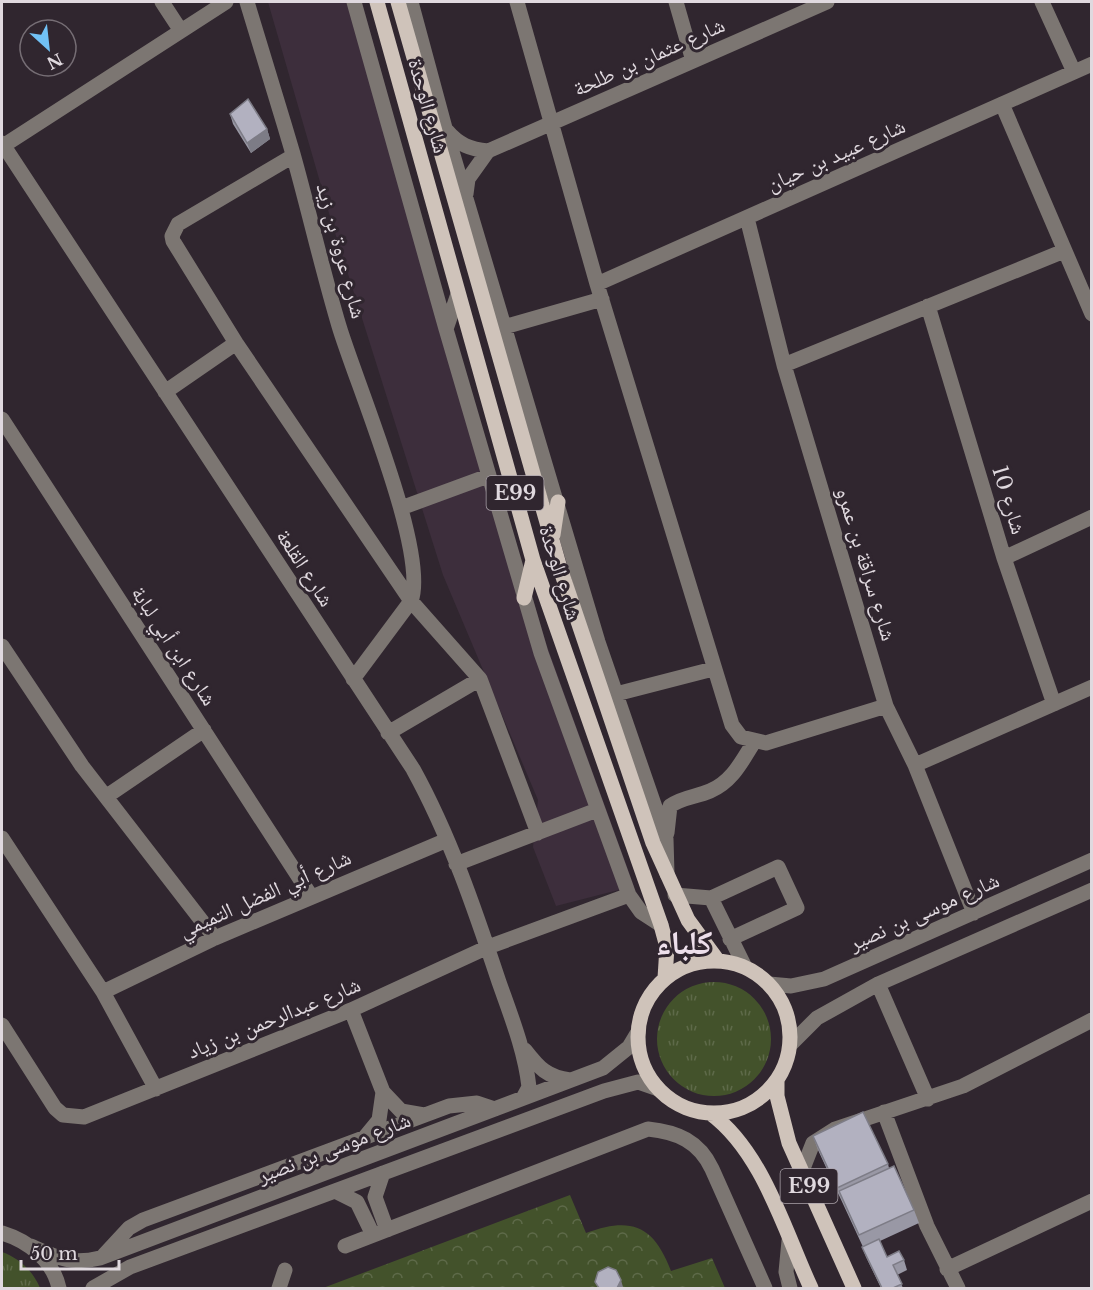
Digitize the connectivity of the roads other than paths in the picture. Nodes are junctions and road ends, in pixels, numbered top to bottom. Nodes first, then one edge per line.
1 (162, 2) edge
2 (225, 2) edge
3 (247, 2) edge
4 (354, 2) edge
5 (398, 2) edge
6 (411, 2) edge
7 (517, 2) edge
8 (676, 2) edge
9 (827, 2) edge
10 (1042, 2) edge
11 (376, 3) edge
12 (411, 27) junction
13 (181, 31) junction
14 (693, 61) junction
15 (1092, 64) edge
16 (1074, 72) junction
17 (1002, 104) junction
18 (552, 123) junction
19 (445, 128) junction
20 (2, 144) edge
21 (488, 151) junction
22 (293, 156) junction
23 (466, 194) junction
24 (747, 218) junction
25 (1064, 251) junction
26 (599, 292) junction
27 (458, 294) junction
28 (928, 306) junction
29 (1092, 314) edge
30 (504, 327) junction
31 (446, 329) junction
32 (236, 343) junction
33 (784, 364) junction
34 (165, 392) junction
35 (2, 419) edge
36 (488, 476) junction
37 (558, 502) junction
38 (401, 508) junction
39 (1092, 517) edge
40 (552, 541) junction
41 (1004, 558) junction
42 (533, 560) junction
43 (524, 598) junction
44 (411, 601) junction
45 (2, 646) edge
46 (713, 669) junction
47 (353, 679) junction
48 (480, 679) junction
49 (1092, 687) edge
50 (616, 694) junction
51 (1054, 704) junction
52 (886, 706) junction
53 (204, 730) junction
54 (388, 733) junction
55 (754, 742) junction
56 (915, 765) junction
57 (107, 796) junction
58 (597, 810) junction
59 (538, 833) junction
60 (2, 838) edge
61 (666, 839) junction
62 (447, 840) junction
63 (1092, 860) edge
64 (456, 864) junction
65 (667, 877) junction
66 (1092, 890) edge
67 (629, 895) junction
68 (675, 895) junction
69 (311, 896) junction
70 (711, 898) junction
71 (974, 913) junction
72 (661, 925) junction
73 (215, 938) junction
74 (730, 939) junction
75 (488, 947) junction
76 (718, 961) junction
77 (745, 967) junction
78 (665, 978) junction
79 (770, 984) junction
80 (878, 984) junction
81 (103, 992) junction
82 (351, 1010) junction
83 (1092, 1020) edge
84 (2, 1025) edge
85 (638, 1032) junction
86 (520, 1043) junction
87 (790, 1045) junction
88 (572, 1080) junction
89 (777, 1080) junction
90 (156, 1089) junction
91 (658, 1089) junction
92 (383, 1092) junction
93 (523, 1098) junction
94 (928, 1099) junction
95 (495, 1109) junction
96 (884, 1112) junction
97 (710, 1113) junction
98 (424, 1115) junction
99 (363, 1138) junction
100 (802, 1171) junction
101 (383, 1173) junction
102 (335, 1191) junction
103 (1092, 1201) edge
104 (2, 1233) edge
105 (380, 1233) junction
106 (789, 1240) junction
107 (31, 1246) junction
108 (345, 1246) dead end
109 (100, 1258) junction
110 (947, 1269) junction
111 (285, 1270) dead end
112 (59, 1288) edge
113 (93, 1288) edge
114 (279, 1288) edge
115 (765, 1288) edge
116 (790, 1288) edge
117 (811, 1288) edge
118 (854, 1288) edge
119 (954, 1288) edge

1 - 13 street
2 - 13 street
3 - 22 street, شارع عروة بن زيد
4 - 31 street
5 - 12 main road, شارع الوحدة / E99
6 - 12 street
7 - 18 street
8 - 14 street
9 - 14 street, شارع عثمان بن طلحة
10 - 16 street
11 - 27 main road, شارع الوحدة / E99
12 - 19 street
12 - 40 main road, شارع الوحدة / E99
13 - 20 street
14 - 18 street, شارع عثمان بن طلحة
15 - 16 street, شارع عبيد بن حيان
16 - 17 street, شارع عبيد بن حيان
17 - 24 street, شارع عبيد بن حيان
17 - 25 street
18 - 21 street, شارع عثمان بن طلحة
18 - 26 street
19 - 21 street
19 - 23 street
20 - 34 street, شارع القلعة
21 - 23 street
22 - 32 street
22 - 38 street, شارع عروة بن زيد
23 - 30 street
24 - 26 street, شارع عبيد بن حيان
24 - 33 street, شارع سراقة بن عمرو
25 - 28 street
25 - 29 street
26 - 30 street, شارع عبيد بن حيان
26 - 46 street
27 - 31 street
27 - 42 main road, شارع الوحدة / E99
28 - 33 street
28 - 41 street, شارع 10
30 - 37 street
31 - 36 street
32 - 34 street
32 - 44 street
33 - 52 street, شارع سراقة بن عمرو
34 - 47 street, شارع القلعة
35 - 53 street, شارع ابن أبي لبابة
36 - 38 street
36 - 43 street
37 - 40 main road
37 - 50 street
38 - 44 street, شارع عروة بن زيد
39 - 41 street
40 - 65 main road, شارع الوحدة / E99
41 - 51 street, شارع 10
42 - 43 main road
42 - 72 main road, شارع الوحدة / E99
43 - 58 street
44 - 47 street
44 - 48 street
45 - 57 street
46 - 50 street
46 - 55 street
47 - 54 street, شارع القلعة
48 - 54 street
48 - 59 street
49 - 51 street
50 - 61 street
51 - 56 street
52 - 55 street
52 - 56 street, شارع سراقة بن عمرو
53 - 57 street
53 - 69 street, شارع ابن أبي لبابة
54 - 62 street, شارع القلعة
55 - 61 street
56 - 71 street, شارع سراقة بن عمرو
57 - 73 street
58 - 59 street
58 - 67 street
59 - 64 street
60 - 81 street
61 - 65 street
62 - 64 street, شارع القلعة
62 - 69 street, شارع أبي الفضل التميمي
63 - 71 street, شارع موسى بن نصير
64 - 75 street, شارع القلعة
65 - 68 main road, شارع الوحدة / E99
66 - 80 street
67 - 72 street
67 - 75 street
68 - 70 street
68 - 76 main road, شارع الوحدة / E99
69 - 73 street, شارع أبي الفضل التميمي
70 - 74 street
70 - 74 street
71 - 79 street, شارع موسى بن نصير
72 - 78 main road, شارع الوحدة / E99
73 - 81 street, شارع أبي الفضل التميمي
74 - 77 street
75 - 82 street, شارع عبدالرحمن بن زياد
75 - 86 street, شارع القلعة
76 - 77 main road
76 - 78 main road
77 - 79 main road
78 - 85 main road
79 - 87 main road
80 - 87 street
80 - 94 street
81 - 90 street
82 - 90 street, شارع عبدالرحمن بن زياد
82 - 92 street
83 - 94 street
84 - 90 street, شارع عبدالرحمن بن زياد
85 - 88 street, شارع موسى بن نصير
85 - 91 main road
86 - 88 street, شارع القلعة
86 - 93 street, شارع القلعة
87 - 89 main road
88 - 93 street, شارع موسى بن نصير
89 - 97 main road
89 - 100 main road, E99
91 - 97 main road
91 - 101 street, شارع موسى بن نصير
92 - 98 street
92 - 99 street
93 - 95 street, شارع موسى بن نصير
94 - 96 street
95 - 98 street
95 - 109 street, شارع موسى بن نصير
96 - 100 street
96 - 110 street
97 - 106 main road, E99
98 - 99 street
99 - 109 street
100 - 118 main road, E99
101 - 102 street, شارع موسى بن نصير
101 - 105 street
102 - 105 street
102 - 113 street, شارع موسى بن نصير
103 - 110 street
104 - 107 street, شارع موسى بن نصير
105 - 108 street
105 - 115 street
106 - 116 street
106 - 117 main road, E99
107 - 109 street, شارع موسى بن نصير
107 - 112 street
110 - 119 street
111 - 114 street

